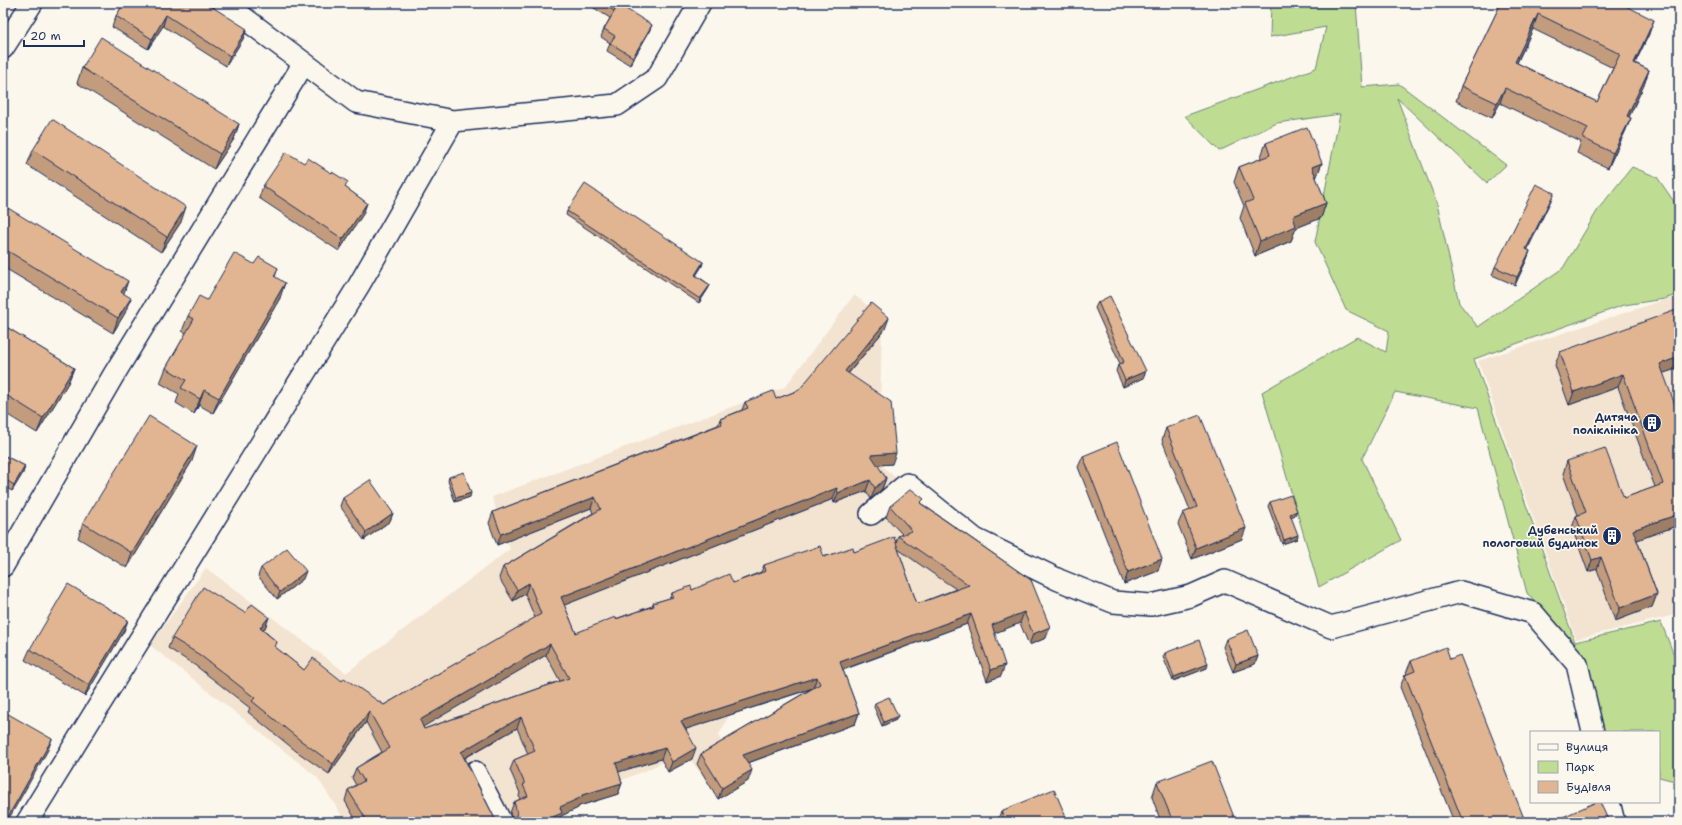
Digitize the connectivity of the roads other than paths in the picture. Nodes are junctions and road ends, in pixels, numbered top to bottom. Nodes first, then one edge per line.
1 (32, 3) edge
2 (224, 3) edge
3 (700, 3) edge
4 (3, 48) edge
5 (304, 63) junction
6 (453, 121) junction
7 (871, 514) dead end
8 (3, 566) edge
9 (1593, 731) edge
10 (475, 772) dead end
11 (1609, 803) edge
12 (26, 822) edge
13 (500, 822) edge
14 (1614, 822) edge

1 - 4 street
2 - 5 street
3 - 6 street
5 - 6 street
5 - 8 street
6 - 12 street
7 - 9 street
10 - 13 street
11 - 14 street

